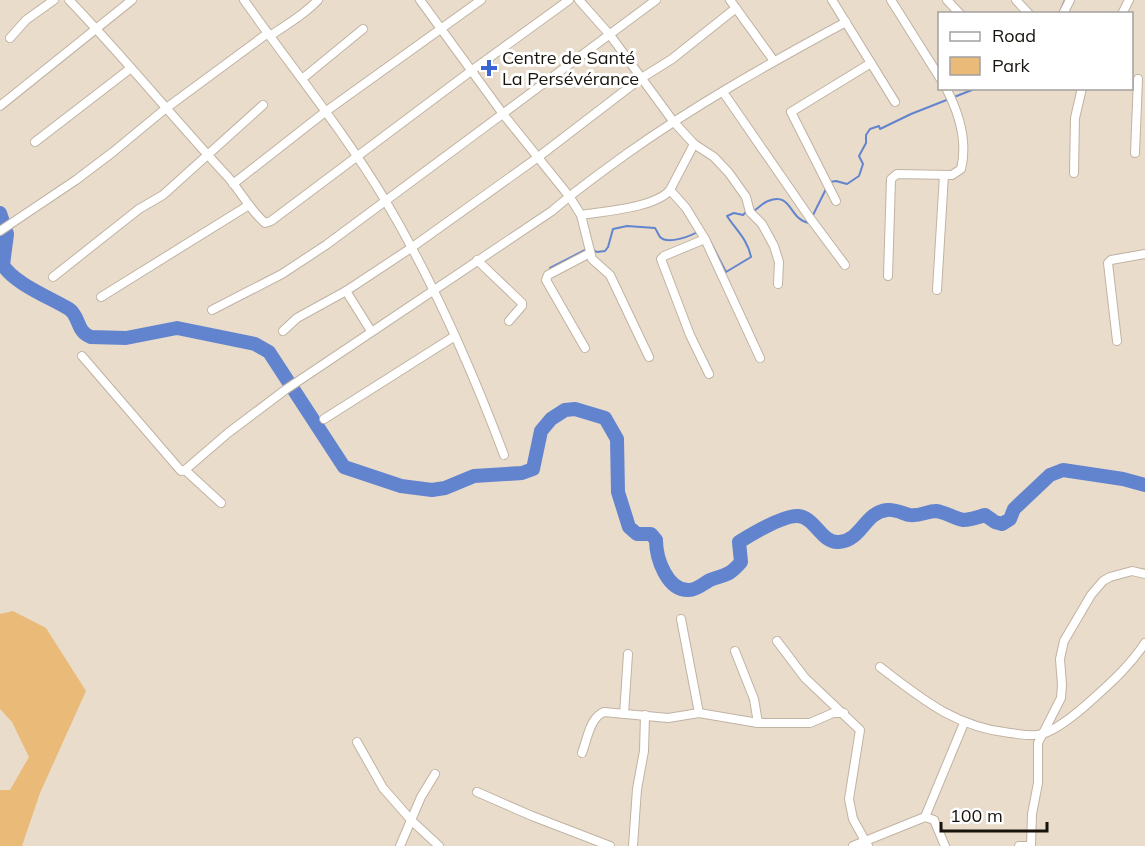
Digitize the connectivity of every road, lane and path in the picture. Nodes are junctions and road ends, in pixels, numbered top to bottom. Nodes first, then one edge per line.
1 (54, 0) edge
2 (69, 0) edge
3 (132, 0) edge
4 (244, 0) edge
5 (318, 0) edge
6 (420, 0) edge
7 (481, 0) edge
8 (569, 0) edge
9 (579, 0) edge
10 (656, 0) edge
11 (730, 0) edge
12 (832, 0) edge
13 (891, 0) edge
14 (947, 0) edge
15 (1016, 0) edge
16 (736, 8) junction
17 (958, 12) edge
18 (1027, 12) edge
19 (846, 22) junction
20 (96, 28) junction
21 (363, 29) dead end
22 (442, 29) junction
23 (269, 34) junction
24 (610, 35) junction
25 (10, 38) dead end
26 (774, 61) junction
27 (871, 63) junction
28 (131, 68) junction
29 (471, 71) junction
30 (938, 76) edge
31 (302, 79) junction
32 (640, 79) junction
33 (1138, 79) edge
34 (947, 90) edge
35 (1082, 90) edge
36 (723, 92) junction
37 (895, 102) dead end
38 (263, 105) dead end
39 (0, 106) edge
40 (165, 109) junction
41 (325, 112) junction
42 (503, 114) junction
43 (673, 121) junction
44 (35, 142) dead end
45 (694, 144) junction
46 (1135, 153) dead end
47 (207, 155) junction
48 (357, 157) junction
49 (537, 158) junction
50 (1074, 173) dead end
51 (944, 175) junction
52 (234, 184) junction
53 (670, 190) junction
54 (568, 195) junction
55 (385, 200) junction
56 (836, 201) dead end
57 (249, 206) junction
58 (581, 215) junction
59 (1, 230) edge
60 (705, 239) junction
61 (411, 248) junction
62 (590, 253) junction
63 (1145, 254) edge
64 (477, 260) junction
65 (845, 265) dead end
66 (888, 276) dead end
67 (53, 277) dead end
68 (778, 284) dead end
69 (434, 289) junction
70 (937, 290) dead end
71 (346, 291) junction
72 (101, 297) dead end
73 (212, 310) dead end
74 (509, 321) dead end
75 (283, 331) dead end
76 (371, 331) junction
77 (455, 336) junction
78 (1117, 341) dead end
79 (585, 348) dead end
80 (82, 356) dead end
81 (649, 357) dead end
82 (760, 358) dead end
83 (709, 374) dead end
84 (324, 419) dead end
85 (504, 455) dead end
86 (185, 470) junction
87 (221, 503) dead end
88 (1145, 574) edge
89 (681, 619) dead end
90 (777, 640) dead end
91 (1145, 643) edge
92 (735, 651) dead end
93 (627, 654) dead end
94 (880, 667) dead end
95 (844, 713) junction
96 (624, 714) junction
97 (699, 714) junction
98 (645, 716) junction
99 (758, 723) junction
100 (964, 723) junction
101 (1042, 734) junction
102 (357, 742) dead end
103 (582, 753) dead end
104 (435, 774) dead end
105 (477, 792) dead end
106 (925, 817) junction
107 (412, 821) junction
108 (867, 844) edge
109 (400, 846) edge
110 (439, 846) edge
111 (610, 846) edge
112 (633, 846) edge
113 (853, 846) edge
114 (945, 846) edge
115 (1019, 846) edge
116 (1031, 846) edge

1 - 25 street
2 - 20 street
3 - 20 street
4 - 23 street
5 - 23 street
6 - 22 street
7 - 22 street
8 - 29 street
9 - 24 street
10 - 24 street
11 - 16 street
12 - 19 street
13 - 30 street
14 - 17 street
15 - 18 street
16 - 26 street
16 - 32 street
19 - 26 street
19 - 27 street
20 - 28 street
20 - 39 street
21 - 31 street
22 - 29 street
22 - 41 street
23 - 31 street
23 - 40 street
24 - 32 street
24 - 42 street
26 - 36 street
27 - 37 street
27 - 56 street
28 - 40 street
28 - 44 street
29 - 42 street
29 - 48 street
31 - 41 street
32 - 43 street
32 - 49 street
33 - 46 street
34 - 51 street
35 - 50 street
36 - 43 street
36 - 65 street
38 - 47 street
40 - 47 street
40 - 59 street
41 - 48 street
41 - 52 street
42 - 49 street
42 - 55 street
43 - 45 street
43 - 54 street
45 - 53 street
45 - 68 street
47 - 52 street
47 - 67 street
48 - 55 street
48 - 57 street
49 - 54 street
49 - 61 street
51 - 66 street
51 - 70 street
52 - 57 street
53 - 58 street
53 - 60 street
54 - 58 street
54 - 64 street
55 - 61 street
55 - 73 street
57 - 72 street
58 - 62 street
60 - 82 street
60 - 83 street
61 - 69 street
61 - 71 street
62 - 79 street
62 - 81 street
63 - 78 street
64 - 69 street
64 - 74 street
69 - 76 street
69 - 77 street
71 - 75 street
71 - 76 street
76 - 86 street
77 - 84 street
77 - 85 street
80 - 86 street
86 - 87 street
88 - 101 street
89 - 97 street
90 - 95 street
91 - 101 street
92 - 99 street
93 - 96 street
94 - 100 street
95 - 99 street
95 - 108 street
96 - 98 street
96 - 103 street
97 - 98 street
97 - 99 street
98 - 112 street
100 - 101 street
100 - 106 street
101 - 116 street
102 - 107 street
104 - 107 street
105 - 111 street
106 - 108 street
106 - 114 street
107 - 109 street
107 - 110 street
108 - 113 street
115 - 116 street

